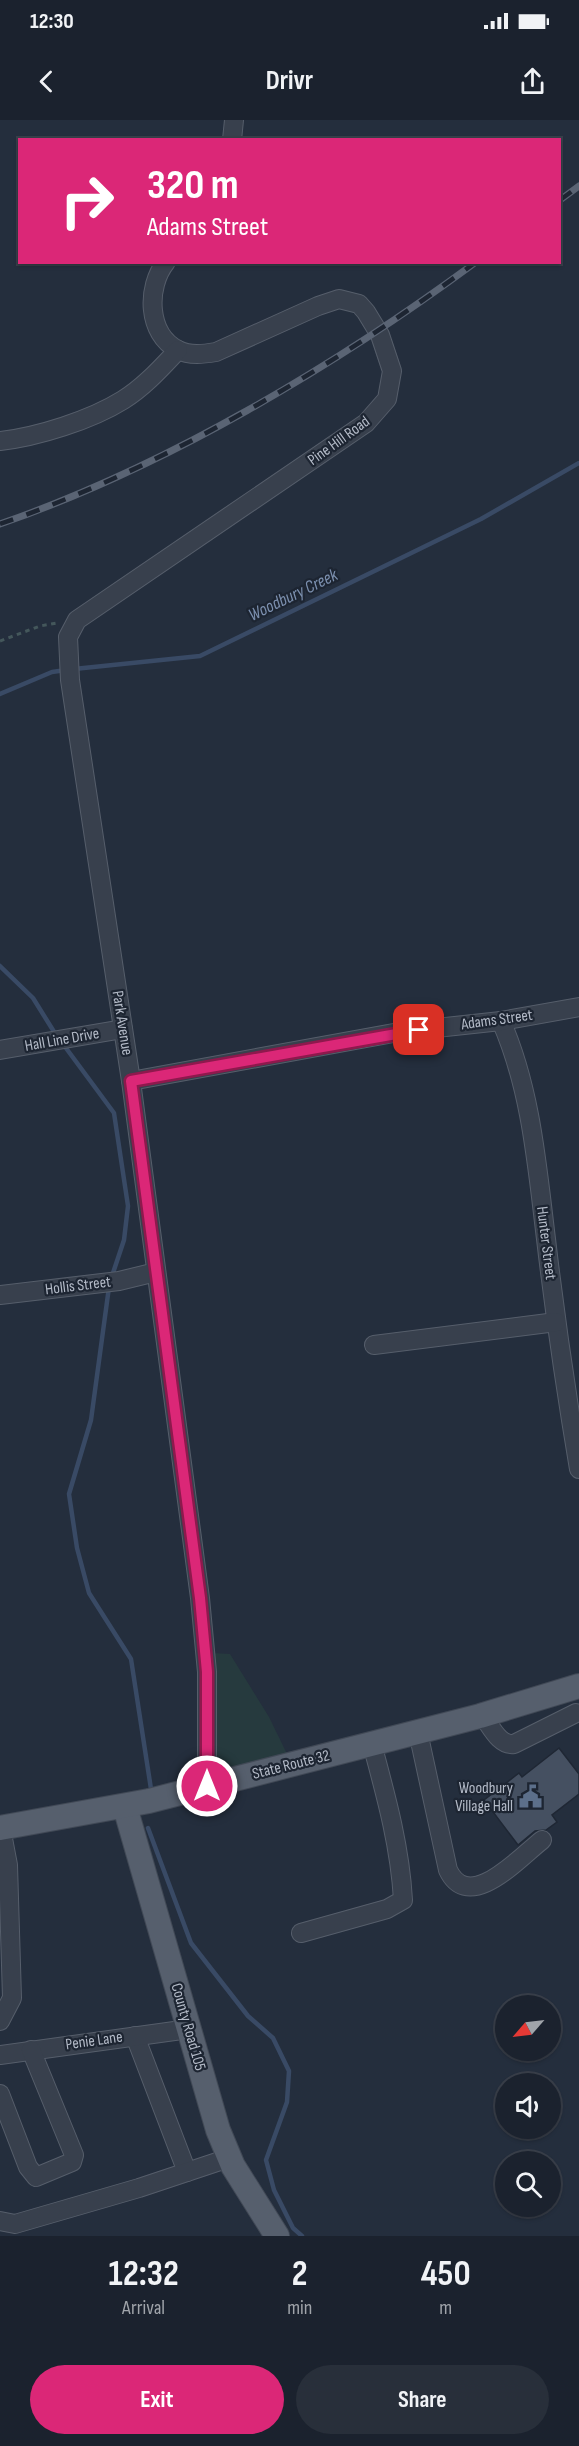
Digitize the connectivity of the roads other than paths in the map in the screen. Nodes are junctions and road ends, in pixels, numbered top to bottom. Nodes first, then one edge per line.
1 (234, 120) edge
2 (232, 138) edge
3 (165, 264) edge
4 (178, 350) junction
5 (0, 441) edge
6 (77, 620) joint
7 (579, 1006) edge
8 (501, 1021) junction
9 (123, 1029) junction
10 (0, 1050) edge
11 (131, 1081) junction
12 (156, 1272) junction
13 (0, 1295) edge
14 (556, 1322) junction
15 (374, 1345) dead end
16 (579, 1469) edge
17 (579, 1686) edge
18 (576, 1713) dead end
19 (482, 1715) junction
20 (418, 1732) junction
21 (372, 1744) junction
22 (207, 1786) junction
23 (125, 1807) junction
24 (1, 1828) edge
25 (542, 1840) dead end
26 (301, 1933) dead end
27 (0, 2021) edge
28 (189, 2029) junction
29 (135, 2036) junction
30 (31, 2050) junction
31 (0, 2055) edge
32 (0, 2094) edge
33 (229, 2158) junction
34 (188, 2172) junction
35 (0, 2221) edge
36 (277, 2236) edge

1 - 2 street
3 - 4 street
4 - 5 street
4 - 6 street, Pine Hill Road
6 - 9 street, Park Avenue
7 - 8 street, Adams Street
8 - 11 street, Adams Street
8 - 14 street, Hunter Street
9 - 10 street, Hall Line Drive
9 - 11 street, Park Avenue
11 - 12 street, Park Avenue
12 - 13 street, Hollis Street
12 - 22 street, Park Avenue
14 - 15 street
14 - 16 street, Hunter Street
17 - 19 main road, State Route 32
18 - 19 street
19 - 20 main road, State Route 32
20 - 21 main road, State Route 32
20 - 25 street
21 - 22 main road, State Route 32
21 - 26 street
22 - 23 main road, State Route 32
23 - 24 main road, State Route 32
23 - 28 main road, County Road 105
24 - 27 street
28 - 29 street, Penie Lane
28 - 33 main road, County Road 105
29 - 30 street, Penie Lane
29 - 34 street
30 - 31 street, Penie Lane
30 - 32 street
33 - 34 street
33 - 36 main road, County Road 105
34 - 35 street

